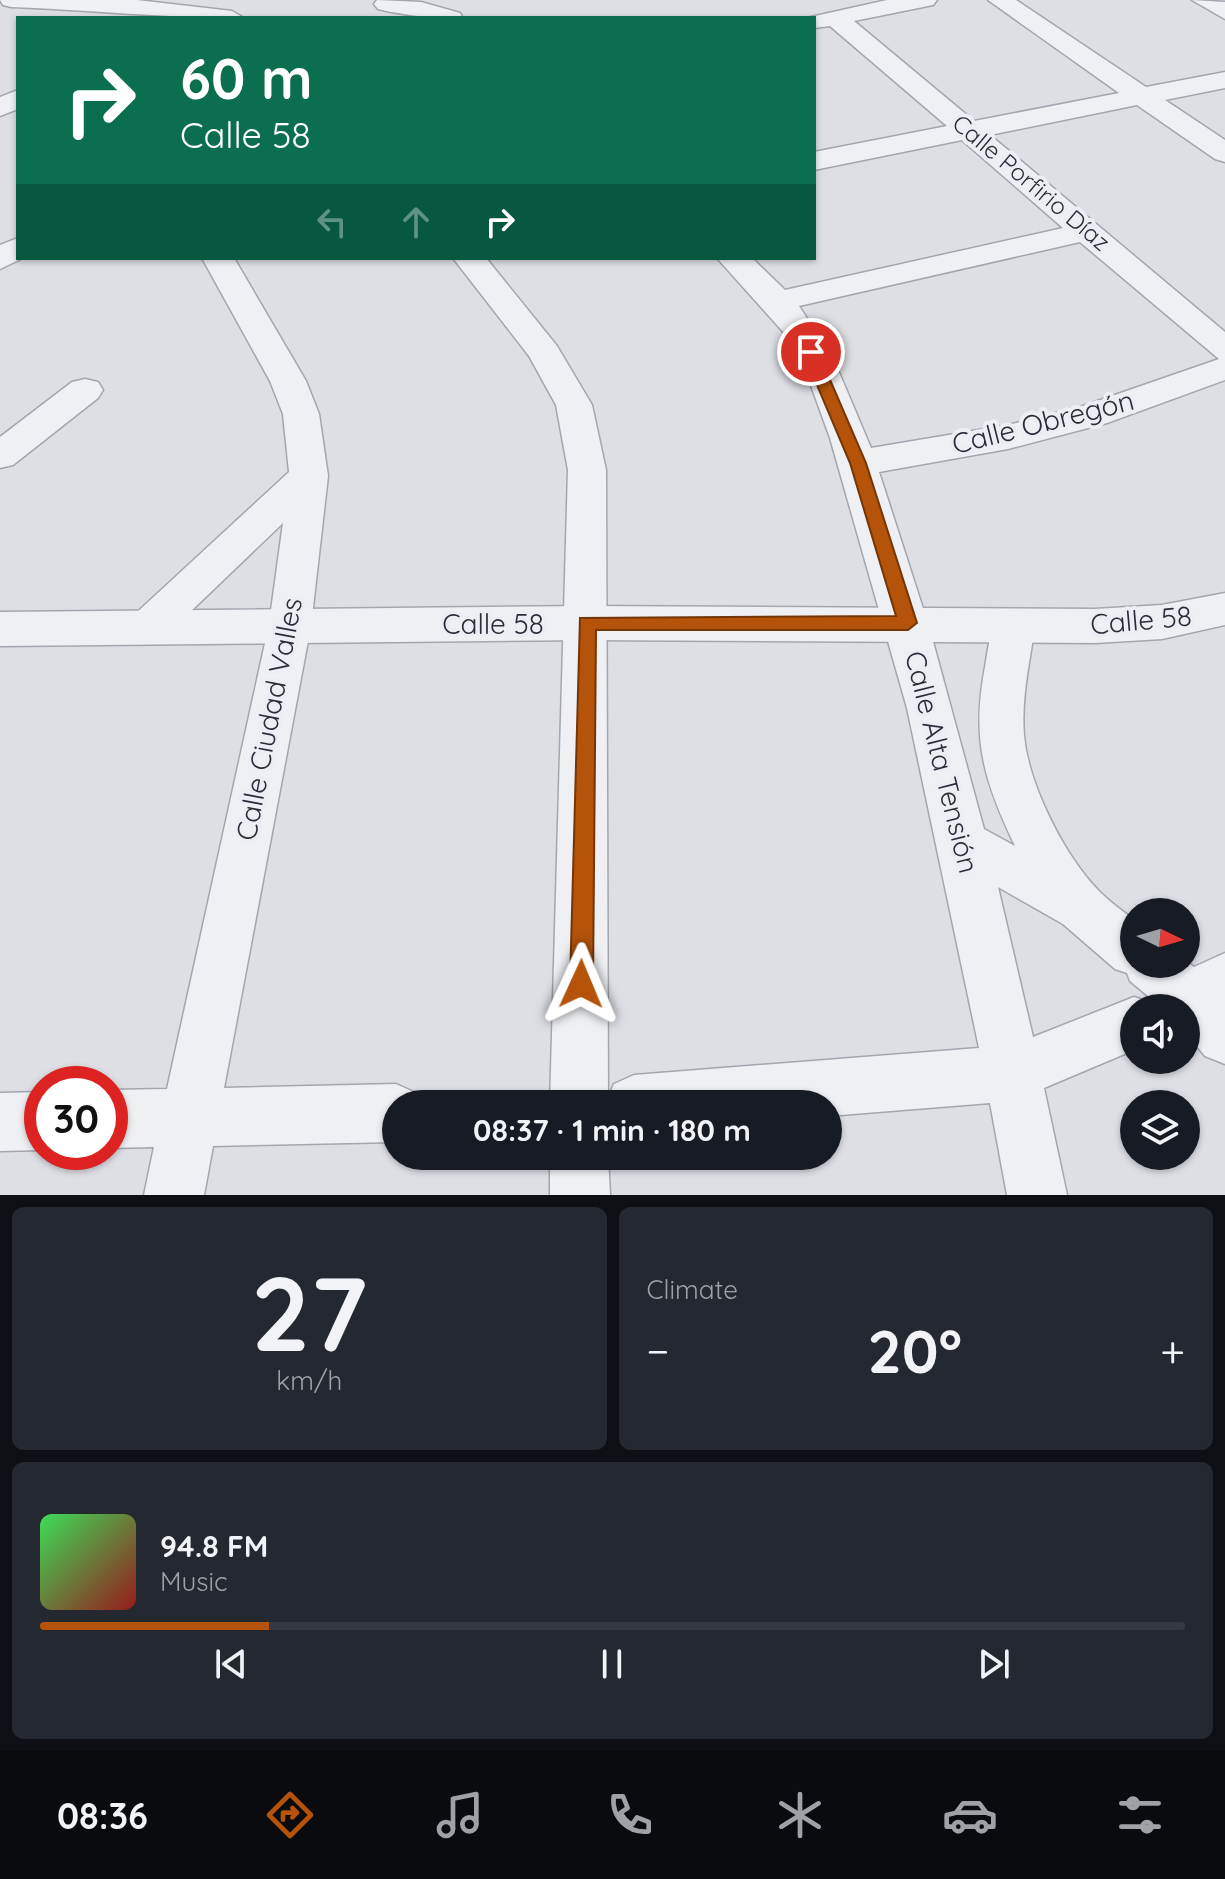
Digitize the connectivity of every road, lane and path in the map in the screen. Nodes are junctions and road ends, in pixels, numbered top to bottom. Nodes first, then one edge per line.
1 (11, 0) edge
2 (925, 0) edge
3 (1000, 0) edge
4 (1204, 0) edge
5 (386, 4) dead end
6 (1225, 12) edge
7 (161, 16) edge
8 (444, 16) edge
9 (825, 19) edge
10 (1225, 80) edge
11 (1143, 96) junction
12 (969, 129) junction
13 (1225, 153) edge
14 (816, 161) edge
15 (1089, 231) junction
16 (219, 260) edge
17 (471, 260) edge
18 (735, 260) edge
19 (780, 301) junction
20 (1225, 350) edge
21 (1225, 368) edge
22 (85, 390) dead end
23 (0, 456) edge
24 (858, 463) junction
25 (309, 476) junction
26 (1220, 617) edge
27 (587, 623) junction
28 (908, 623) junction
29 (290, 625) junction
30 (1014, 625) junction
31 (149, 626) junction
32 (0, 629) edge
33 (963, 842) junction
34 (1081, 908) junction
35 (1120, 940) edge
36 (1167, 978) edge
37 (1203, 1006) edge
38 (1120, 1029) edge
39 (1012, 1073) junction
40 (579, 1090) edge
41 (805, 1090) edge
42 (382, 1113) edge
43 (189, 1118) junction
44 (128, 1119) edge
45 (24, 1121) edge
46 (0, 1122) edge
47 (579, 1170) edge
48 (174, 1195) edge
49 (580, 1195) edge
50 (1037, 1195) edge

1 - 7 street
2 - 9 street
3 - 11 street
4 - 6 street
5 - 8 street
9 - 12 street, Calle Porfirio Díaz
10 - 11 street
11 - 12 street
11 - 13 street
12 - 14 street
12 - 15 street, Calle Porfirio Díaz
15 - 19 street
15 - 20 street, Calle Porfirio Díaz
16 - 25 street, Calle Ciudad Valles
17 - 27 street
18 - 19 street, Calle Alta Tensión
19 - 24 street, Calle Alta Tensión
21 - 24 street, Calle Obregón
22 - 23 street
24 - 28 street, Calle Alta Tensión
25 - 29 street, Calle Ciudad Valles
25 - 31 street
26 - 30 street, Calle 58
27 - 28 street, Calle 58
27 - 29 street, Calle 58
27 - 40 street
28 - 30 street, Calle 58
28 - 33 street, Calle Alta Tensión
29 - 31 street, Calle 58
29 - 43 street, Calle Ciudad Valles
30 - 34 street
31 - 32 street, Calle 58
33 - 34 street
33 - 39 street, Calle Alta Tensión
34 - 35 street
36 - 37 street
38 - 39 street
39 - 41 street
39 - 50 street, Calle Alta Tensión
42 - 43 street
43 - 44 street
43 - 48 street, Calle Ciudad Valles
45 - 46 street
47 - 49 street

